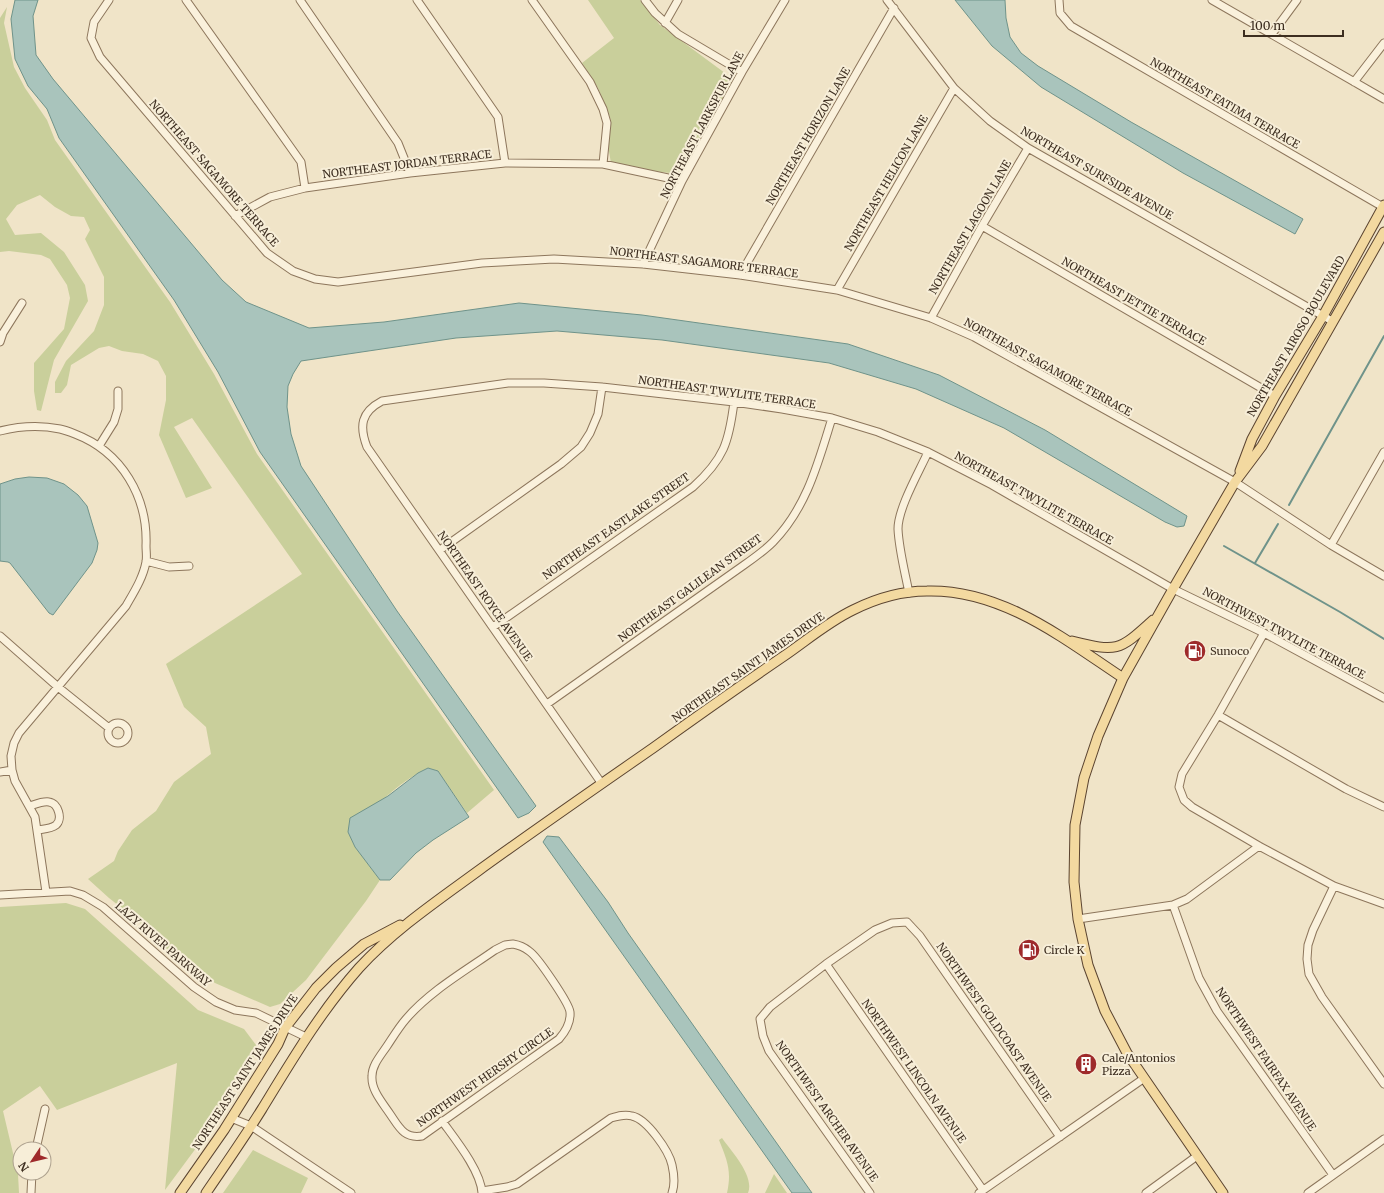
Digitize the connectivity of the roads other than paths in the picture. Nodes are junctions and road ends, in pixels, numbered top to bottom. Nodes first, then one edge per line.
1 (108, 0) edge
2 (186, 0) edge
3 (300, 0) edge
4 (417, 0) edge
5 (532, 0) edge
6 (645, 0) edge
7 (678, 0) edge
8 (785, 0) edge
9 (887, 0) edge
10 (1059, 0) edge
11 (1212, 0) edge
12 (1297, 0) edge
13 (894, 8) junction
14 (665, 23) junction
15 (1272, 34) junction
16 (1384, 43) edge
17 (742, 72) junction
18 (1354, 82) junction
19 (954, 88) junction
20 (1384, 99) edge
21 (1028, 148) junction
22 (505, 163) junction
23 (603, 164) junction
24 (410, 173) junction
25 (682, 181) junction
26 (306, 188) junction
27 (1383, 206) edge
28 (235, 216) junction
29 (982, 226) junction
30 (1384, 232) edge
31 (643, 264) junction
32 (740, 275) junction
33 (837, 290) junction
34 (22, 303) dead end
35 (1323, 316) junction
36 (931, 318) junction
37 (1332, 321) junction
38 (0, 342) edge
39 (602, 387) junction
40 (118, 391) dead end
41 (1275, 396) junction
42 (734, 402) junction
43 (365, 416) joint
44 (832, 418) junction
45 (0, 431) edge
46 (99, 446) junction
47 (928, 452) junction
48 (1384, 452) edge
49 (1236, 482) junction
50 (1331, 545) junction
51 (440, 550) junction
52 (146, 561) junction
53 (189, 566) dead end
54 (1384, 576) edge
55 (1173, 589) junction
56 (909, 592) junction
57 (1158, 616) junction
58 (493, 627) junction
59 (1264, 633) junction
60 (0, 636) edge
61 (1065, 640) junction
62 (1124, 678) junction
63 (58, 687) junction
64 (1384, 698) edge
65 (547, 704) junction
66 (1218, 715) junction
67 (109, 728) dead end
68 (12, 770) junction
69 (0, 772) edge
70 (602, 784) junction
71 (30, 806) junction
72 (1384, 807) edge
73 (37, 830) junction
74 (1259, 846) junction
75 (1334, 886) junction
76 (46, 892) junction
77 (0, 895) edge
78 (1173, 904) junction
79 (1384, 904) edge
80 (415, 916) junction
81 (1078, 919) junction
82 (826, 964) junction
83 (285, 1028) junction
84 (306, 1037) junction
85 (1144, 1079) junction
86 (1384, 1084) edge
87 (45, 1109) dead end
88 (231, 1118) junction
89 (442, 1121) junction
90 (251, 1126) junction
91 (1060, 1137) junction
92 (1384, 1139) edge
93 (38, 1141) edge
94 (1197, 1156) junction
95 (1333, 1175) junction
96 (32, 1181) edge
97 (981, 1191) edge
98 (482, 1192) edge
99 (31, 1193) edge
100 (180, 1193) edge
101 (206, 1193) edge
102 (351, 1193) edge
103 (672, 1193) edge
104 (870, 1193) edge
105 (1146, 1193) edge
106 (1223, 1193) edge
107 (1308, 1193) edge

1 - 28 street, NORTHEAST SAGAMORE TERRACE
2 - 26 street
3 - 24 street
4 - 22 street
5 - 23 street
6 - 14 street
7 - 14 street
8 - 17 street, NORTHEAST LARKSPUR LANE
9 - 13 street, NORTHEAST SURFSIDE AVENUE
10 - 27 street, NORTHEAST FATIMA TERRACE
11 - 15 street
12 - 15 street
13 - 19 street, NORTHEAST SURFSIDE AVENUE
13 - 32 street, NORTHEAST HORIZON LANE
14 - 17 street
15 - 18 street
16 - 18 street
17 - 25 street, NORTHEAST LARKSPUR LANE
18 - 20 street
19 - 21 street, NORTHEAST SURFSIDE AVENUE
19 - 33 street, NORTHEAST HELICON LANE
21 - 29 street, NORTHEAST LAGOON LANE
21 - 35 street, NORTHEAST SURFSIDE AVENUE
22 - 23 street, NORTHEAST JORDAN TERRACE
22 - 24 street, NORTHEAST JORDAN TERRACE
23 - 25 street, NORTHEAST JORDAN TERRACE
24 - 26 street, NORTHEAST JORDAN TERRACE
25 - 31 street, NORTHEAST LARKSPUR LANE
26 - 28 street, NORTHEAST JORDAN TERRACE
27 - 35 main road, NORTHEAST AIROSO BOULEVARD
28 - 31 street, NORTHEAST SAGAMORE TERRACE
29 - 36 street, NORTHEAST LAGOON LANE
29 - 41 street, NORTHEAST JETTIE TERRACE
30 - 37 main road, NORTHEAST AIROSO BOULEVARD
31 - 32 street, NORTHEAST SAGAMORE TERRACE
32 - 33 street, NORTHEAST SAGAMORE TERRACE
33 - 36 street, NORTHEAST SAGAMORE TERRACE
34 - 38 street
35 - 37 street, NORTHEAST SURFSIDE AVENUE
35 - 41 main road, NORTHEAST AIROSO BOULEVARD
36 - 49 street, NORTHEAST SAGAMORE TERRACE
37 - 49 main road, NORTHEAST AIROSO BOULEVARD
39 - 42 street, NORTHEAST TWYLITE TERRACE
39 - 43 street, NORTHEAST TWYLITE TERRACE
39 - 51 street
40 - 46 street
41 - 49 main road, NORTHEAST AIROSO BOULEVARD
42 - 44 street, NORTHEAST TWYLITE TERRACE
42 - 58 street, NORTHEAST EASTLAKE STREET
43 - 51 street, NORTHEAST ROYCE AVENUE
44 - 47 street, NORTHEAST TWYLITE TERRACE
44 - 65 street, NORTHEAST GALILEAN STREET
45 - 46 street
46 - 52 street
47 - 55 street, NORTHEAST TWYLITE TERRACE
47 - 56 street
48 - 50 street
49 - 50 street, NORTHEAST SAGAMORE TERRACE
49 - 55 main road, NORTHEAST AIROSO BOULEVARD
50 - 54 street, NORTHEAST SAGAMORE TERRACE
51 - 58 street, NORTHEAST ROYCE AVENUE
52 - 53 street
52 - 63 street
55 - 57 main road, NORTHEAST AIROSO BOULEVARD
55 - 59 street, NORTHWEST TWYLITE TERRACE
56 - 61 main road, NORTHEAST SAINT JAMES DRIVE
56 - 70 main road, NORTHEAST SAINT JAMES DRIVE
57 - 61 main road
57 - 62 main road, NORTHEAST AIROSO BOULEVARD
58 - 65 street, NORTHEAST ROYCE AVENUE
59 - 64 street, NORTHWEST TWYLITE TERRACE
59 - 66 street
60 - 63 street
61 - 62 main road, NORTHEAST SAINT JAMES DRIVE
62 - 81 main road, NORTHEAST AIROSO BOULEVARD
63 - 67 street
63 - 68 street
65 - 70 street, NORTHEAST ROYCE AVENUE
66 - 72 street
66 - 74 street
68 - 69 street
68 - 71 street
70 - 80 main road, NORTHEAST SAINT JAMES DRIVE
71 - 73 street
71 - 73 street
73 - 76 street
74 - 75 street
74 - 78 street
75 - 79 street
75 - 86 street
76 - 77 street, LAZY RIVER PARKWAY
76 - 83 street, LAZY RIVER PARKWAY
78 - 81 street
78 - 95 street, NORTHWEST FAIRFAX AVENUE
80 - 83 main road, NORTHEAST SAINT JAMES DRIVE
80 - 84 main road, NORTHEAST SAINT JAMES DRIVE
81 - 85 main road, NORTHEAST AIROSO BOULEVARD
82 - 91 street, NORTHWEST GOLDCOAST AVENUE
82 - 97 street, NORTHWEST LINCOLN AVENUE
82 - 104 street, NORTHWEST ARCHER AVENUE
83 - 84 street, LAZY RIVER PARKWAY
83 - 88 main road, NORTHEAST SAINT JAMES DRIVE
84 - 90 main road, NORTHEAST SAINT JAMES DRIVE
85 - 91 street
85 - 94 main road, NORTHEAST AIROSO BOULEVARD
87 - 93 street
88 - 90 street
88 - 100 main road, NORTHEAST SAINT JAMES DRIVE
89 - 89 street, NORTHWEST HERSHY CIRCLE
89 - 98 street
90 - 101 main road, NORTHEAST SAINT JAMES DRIVE
90 - 102 street
91 - 97 street
92 - 95 street
94 - 105 street
94 - 106 main road, NORTHEAST AIROSO BOULEVARD
95 - 107 street
96 - 99 street
98 - 103 street

